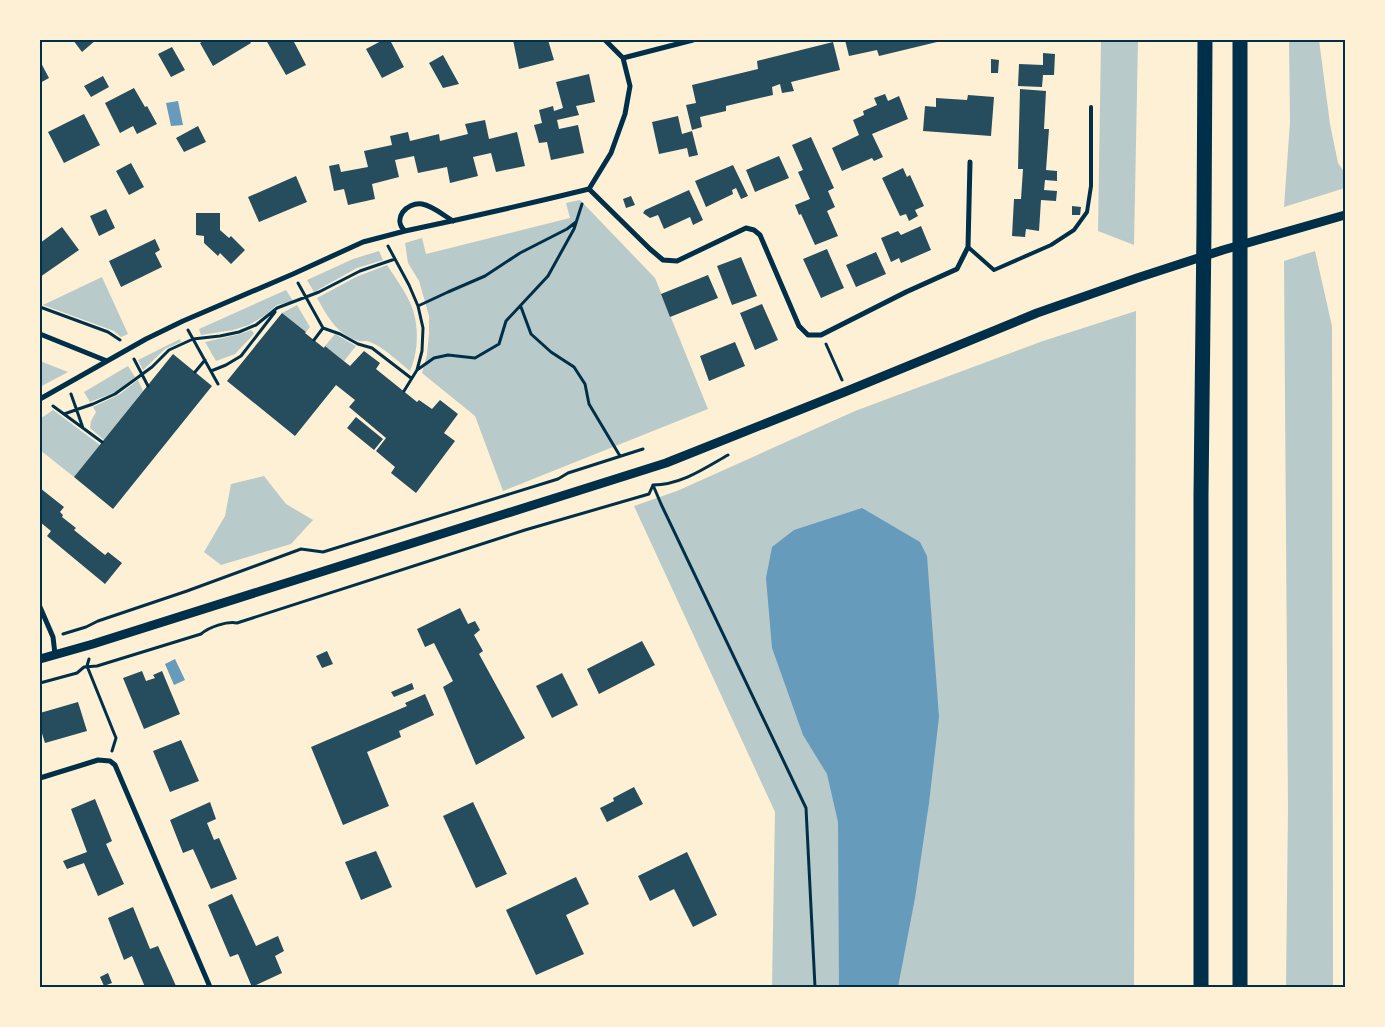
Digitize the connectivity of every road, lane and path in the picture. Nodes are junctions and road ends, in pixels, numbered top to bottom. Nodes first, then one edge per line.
1 (606, 40) edge
2 (693, 40) edge
3 (1205, 40) edge
4 (1240, 40) edge
5 (623, 58) junction
6 (1090, 107) dead end
7 (970, 162) dead end
8 (589, 189) junction
9 (1345, 215) edge
10 (453, 221) junction
11 (576, 222) junction
12 (405, 231) junction
13 (384, 237) junction
14 (968, 247) junction
15 (395, 259) junction
16 (293, 274) junction
17 (306, 298) junction
18 (418, 306) junction
19 (40, 307) edge
20 (521, 307) junction
21 (277, 308) junction
22 (183, 321) junction
23 (323, 328) junction
24 (40, 334) edge
25 (821, 335) junction
26 (193, 339) junction
27 (314, 340) dead end
28 (129, 349) junction
29 (205, 360) junction
30 (108, 361) junction
31 (417, 370) junction
32 (211, 371) junction
33 (195, 372) dead end
34 (142, 374) junction
35 (411, 378) junction
36 (67, 384) junction
37 (218, 384) dead end
38 (148, 386) dead end
39 (404, 391) dead end
40 (847, 391) junction
41 (41, 398) edge
42 (77, 410) junction
43 (64, 414) junction
44 (83, 428) junction
45 (102, 442) dead end
46 (643, 449) dead end
47 (620, 456) junction
48 (40, 607) edge
49 (86, 627) junction
50 (53, 637) junction
51 (93, 644) junction
52 (55, 654) junction
53 (40, 659) edge
54 (87, 666) junction
55 (40, 683) edge
56 (110, 761) junction
57 (40, 778) edge
58 (210, 987) edge
59 (815, 987) edge
60 (1201, 987) edge
61 (1240, 987) edge

1 - 5 street
2 - 5 street
3 - 60 highway
4 - 61 highway
5 - 8 street
6 - 14 lane
7 - 14 street
8 - 10 street
8 - 11 path
8 - 25 street
9 - 40 street
10 - 12 street
10 - 12 street
11 - 18 path
11 - 20 path
12 - 13 street
13 - 15 path
13 - 16 street
14 - 25 street
15 - 17 path
15 - 18 path
16 - 17 path
16 - 22 street
17 - 21 path
17 - 23 path
18 - 31 path
19 - 28 path
20 - 31 path
20 - 47 path
21 - 26 path
21 - 32 path
22 - 26 path
22 - 28 street
23 - 27 path
23 - 35 path
24 - 30 street
25 - 40 path
26 - 29 path
26 - 34 path
28 - 30 street
28 - 34 path
29 - 32 path
29 - 33 path
30 - 36 street
31 - 35 path
32 - 37 path
34 - 38 path
34 - 42 path
35 - 39 path
36 - 41 street
36 - 42 path
40 - 51 street
41 - 43 path
42 - 43 path
42 - 44 path
43 - 44 path
44 - 45 path
46 - 47 path
47 - 49 path
48 - 50 street
49 - 50 path
49 - 51 path
50 - 52 street
51 - 52 street
51 - 54 path
52 - 53 street
54 - 55 path
54 - 56 path
54 - 59 path
56 - 57 street
56 - 58 street

